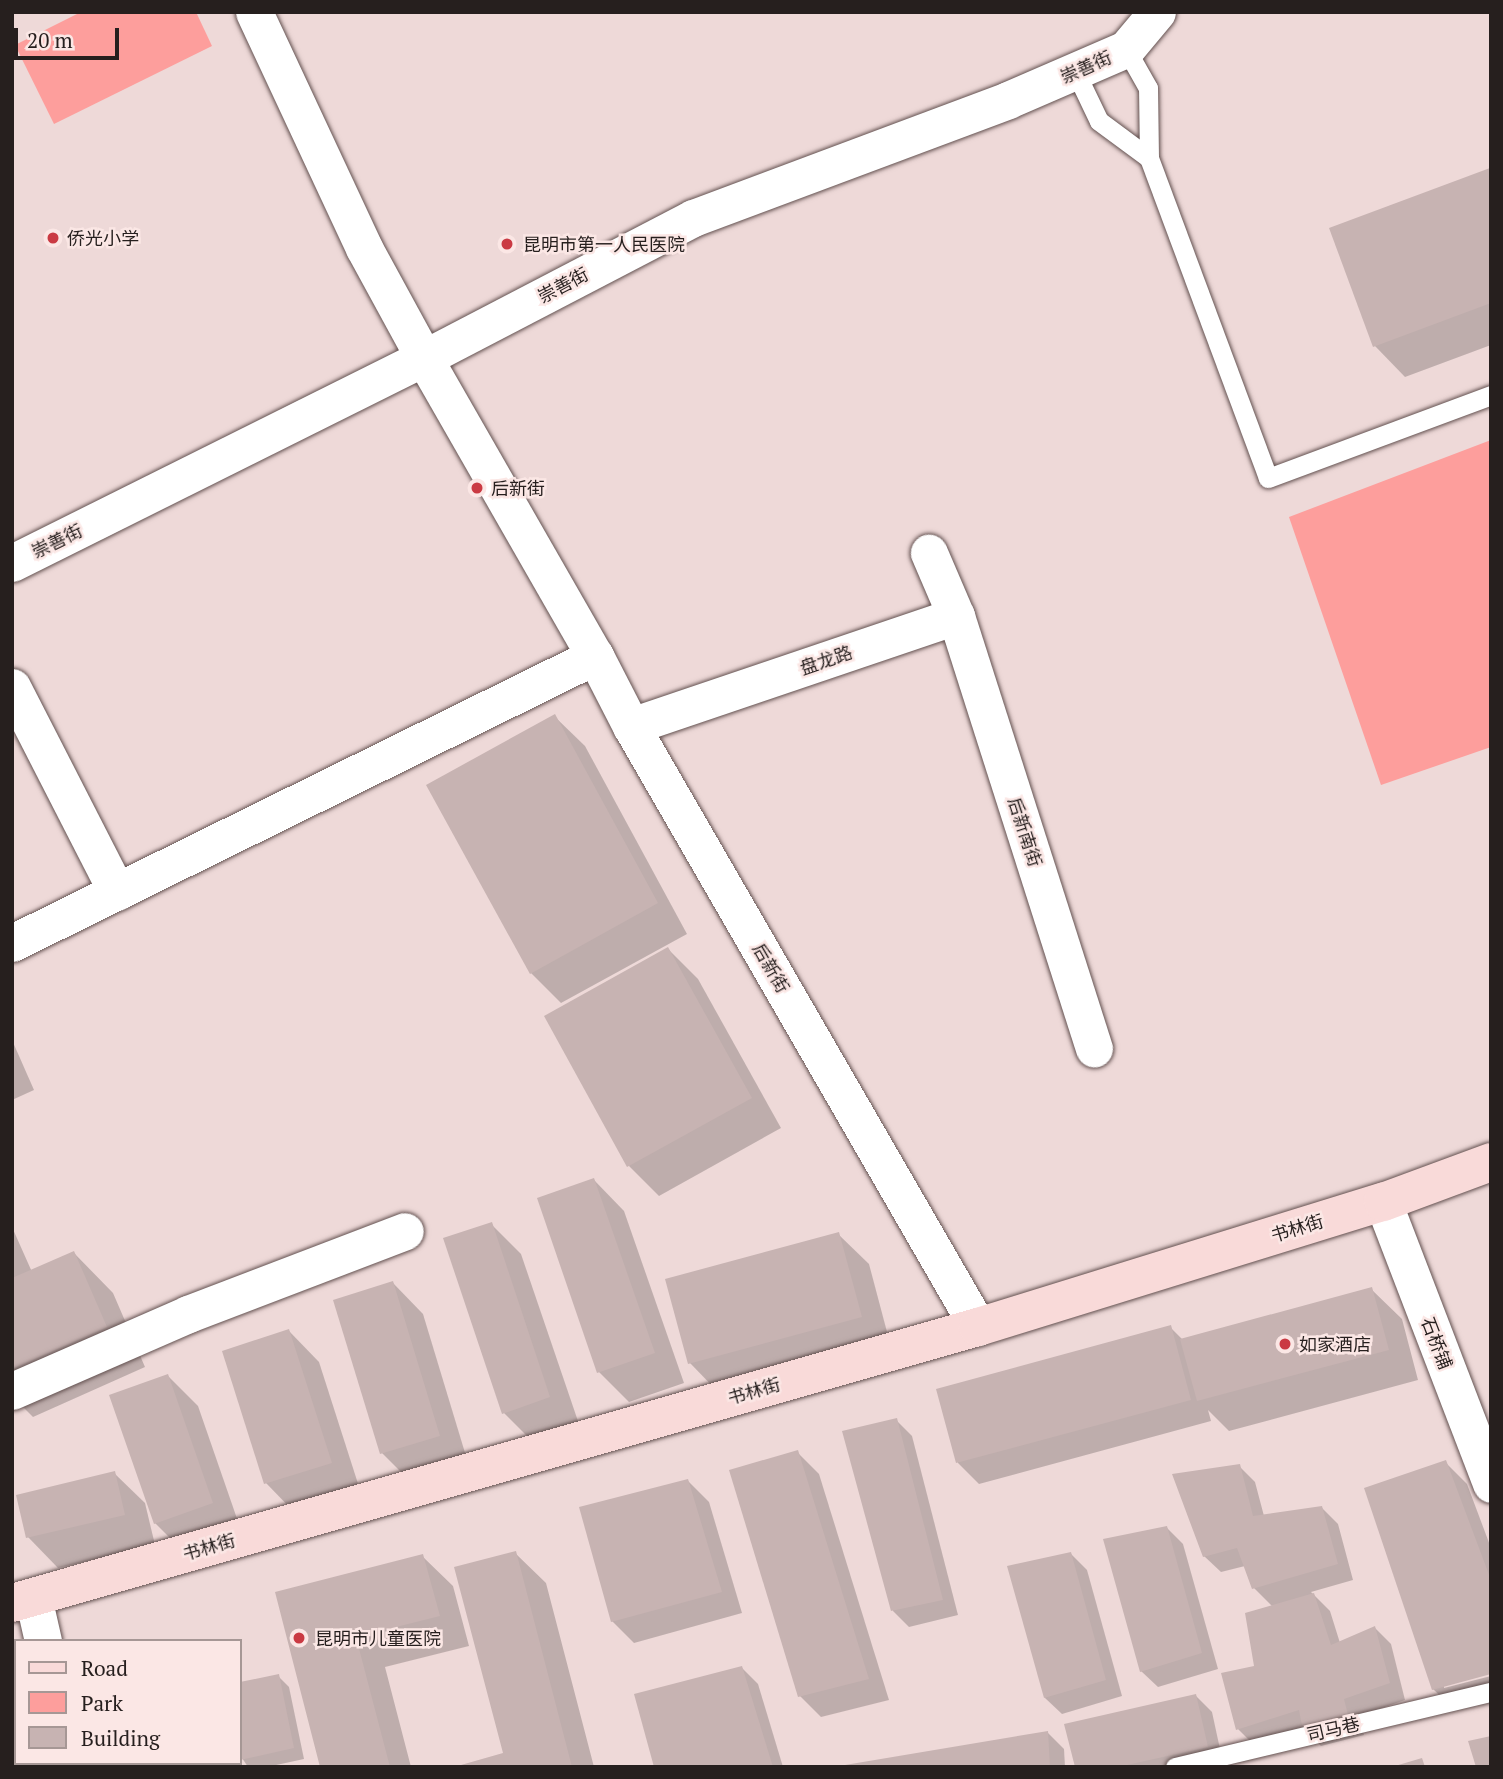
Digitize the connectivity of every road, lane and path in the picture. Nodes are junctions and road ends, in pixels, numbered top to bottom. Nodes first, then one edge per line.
1 (254, 12) edge
2 (1157, 12) edge
3 (1126, 49) junction
4 (1076, 73) junction
5 (1149, 158) junction
6 (424, 358) junction
7 (1491, 395) edge
8 (929, 553) dead end
9 (12, 563) edge
10 (956, 616) junction
11 (595, 656) junction
12 (12, 687) edge
13 (631, 726) junction
14 (117, 892) junction
15 (12, 943) edge
16 (1094, 1048) dead end
17 (1491, 1162) edge
18 (1383, 1202) junction
19 (405, 1231) dead end
20 (978, 1327) junction
21 (12, 1391) edge
22 (1491, 1484) edge
23 (23, 1600) edge
24 (42, 1639) edge
25 (1491, 1692) edge
26 (1175, 1767) edge

1 - 6 street, 后新街
2 - 3 street, 崇善街
3 - 4 street, 崇善街
3 - 5 lane
4 - 5 lane
4 - 6 street, 崇善街
5 - 7 lane
6 - 9 street, 崇善街
6 - 11 street, 后新街
8 - 10 street
10 - 13 street, 盘龙路
10 - 16 street, 后新南街
11 - 13 street, 后新街
11 - 14 street
12 - 14 street
13 - 20 street, 后新街
14 - 15 street
17 - 18 street, 书林街
18 - 20 street, 书林街
18 - 22 street, 石桥铺
19 - 21 street
20 - 23 street, 书林街
23 - 24 street
25 - 26 lane, 司马巷

